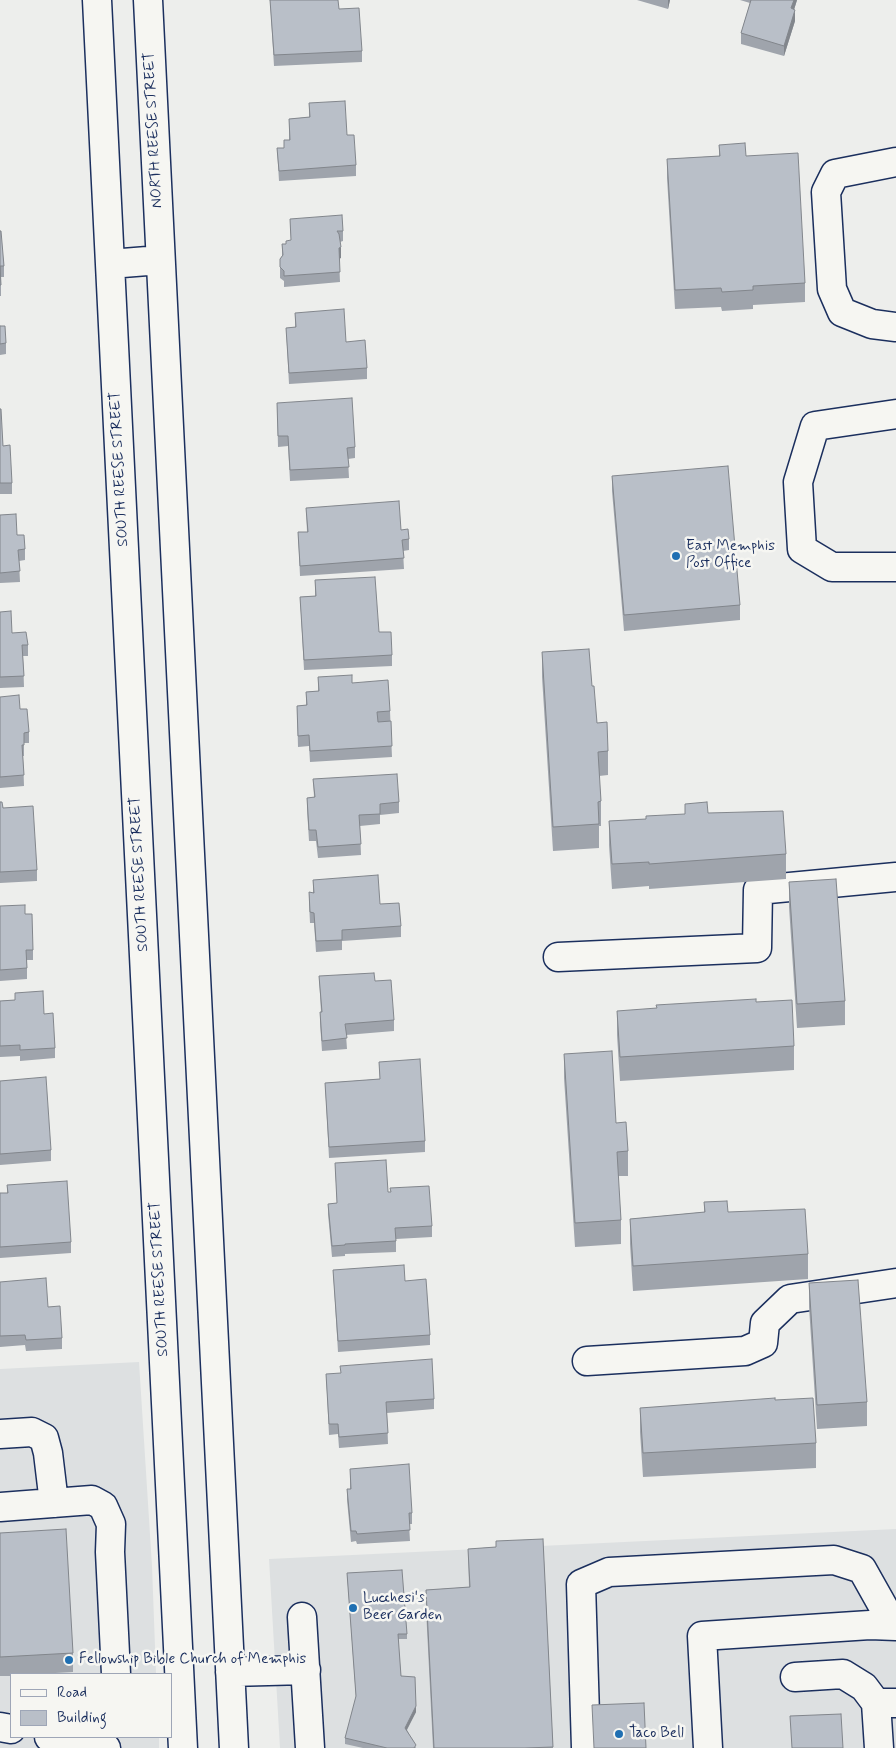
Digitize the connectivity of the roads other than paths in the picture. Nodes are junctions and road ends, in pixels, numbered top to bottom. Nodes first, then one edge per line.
1 (97, 0) edge
2 (148, 0) edge
3 (896, 162) edge
4 (160, 260) junction
5 (110, 264) junction
6 (896, 327) edge
7 (896, 414) edge
8 (896, 567) edge
9 (896, 877) edge
10 (558, 957) dead end
11 (896, 1283) edge
12 (587, 1361) dead end
13 (0, 1434) edge
14 (54, 1503) junction
15 (0, 1507) edge
16 (302, 1617) dead end
17 (895, 1626) edge
18 (306, 1670) junction
19 (230, 1672) junction
20 (116, 1673) edge
21 (796, 1677) dead end
22 (886, 1703) edge
23 (54, 1738) edge
24 (106, 1748) edge
25 (183, 1748) edge
26 (234, 1748) edge
27 (310, 1748) edge
28 (586, 1748) edge
29 (708, 1748) edge
30 (878, 1748) edge

1 - 5 street, SOUTH REESE STREET
2 - 4 street, NORTH REESE STREET
3 - 6 street
4 - 5 street
4 - 19 street
5 - 25 street, SOUTH REESE STREET
7 - 8 street
9 - 10 street
11 - 12 street
13 - 14 street
14 - 15 street
14 - 20 street
16 - 18 street
17 - 28 street
17 - 29 street
18 - 19 street
18 - 27 street
19 - 26 street
21 - 22 street
22 - 30 street
23 - 24 street

